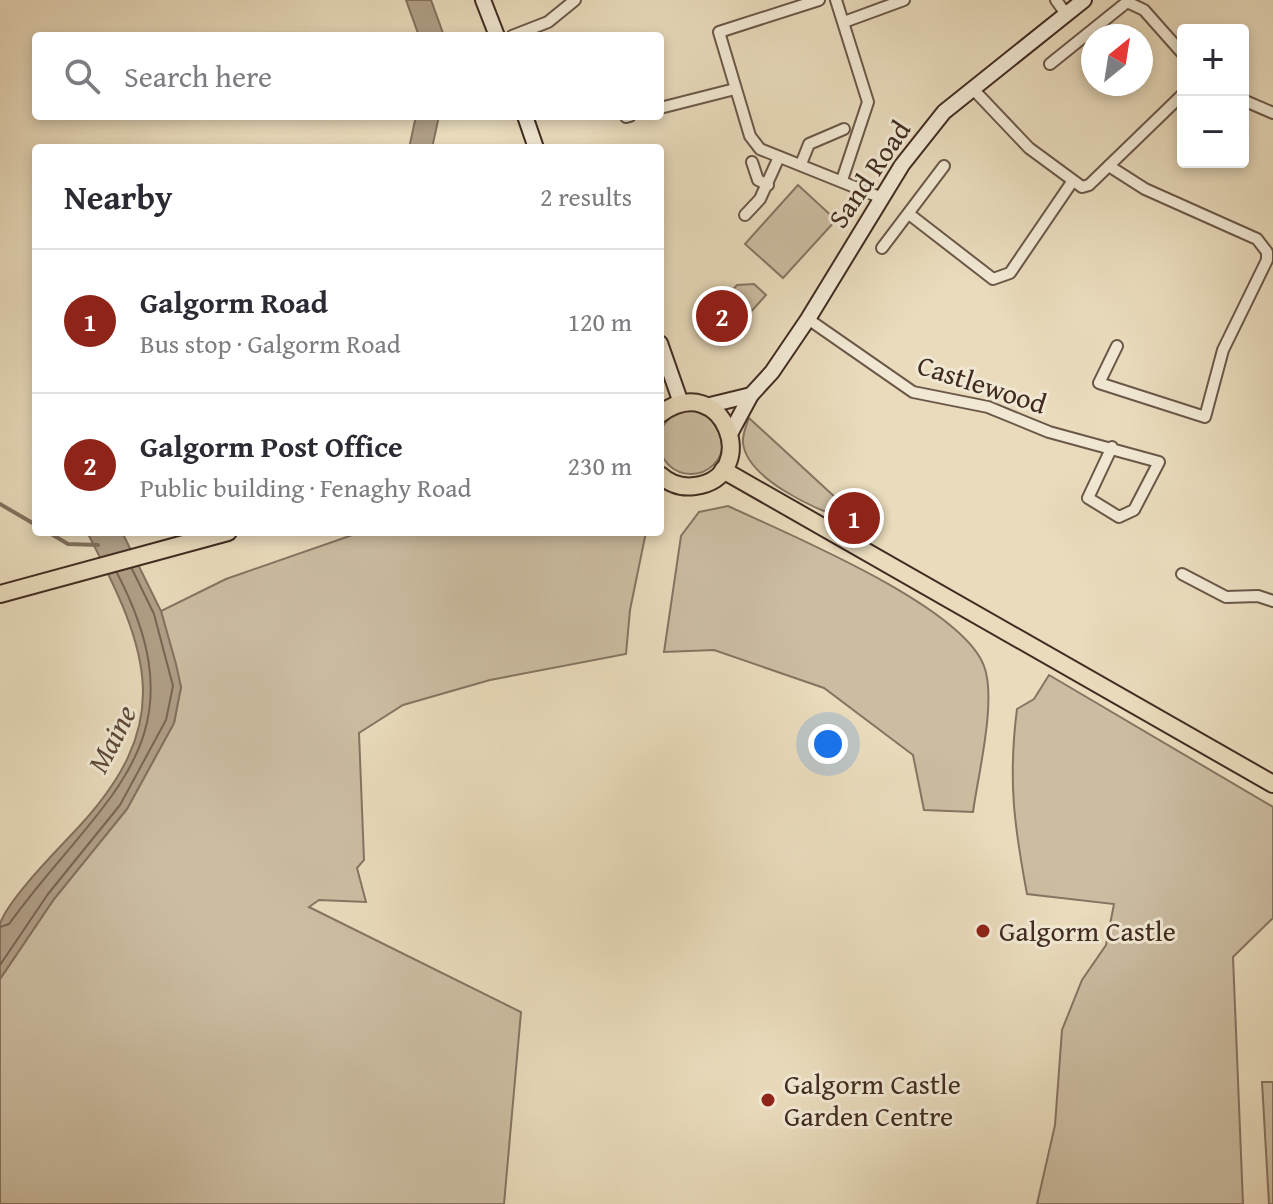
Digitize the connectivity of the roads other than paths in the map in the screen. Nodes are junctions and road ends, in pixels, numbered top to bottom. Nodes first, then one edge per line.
1 (483, 0) edge
2 (575, 0) edge
3 (819, 0) edge
4 (836, 0) edge
5 (904, 0) edge
6 (1056, 0) edge
7 (1084, 0) edge
8 (1066, 14) junction
9 (844, 22) junction
10 (495, 32) edge
11 (522, 32) edge
12 (1177, 47) edge
13 (1050, 64) dead end
14 (972, 88) junction
15 (735, 89) junction
16 (1181, 96) edge
17 (1249, 103) edge
18 (664, 107) edge
19 (1273, 113) edge
20 (526, 120) edge
21 (844, 129) dead end
22 (535, 144) edge
23 (779, 157) junction
24 (752, 162) dead end
25 (801, 164) junction
26 (944, 166) dead end
27 (1109, 166) junction
28 (842, 180) junction
29 (1072, 182) junction
30 (768, 185) junction
31 (882, 198) junction
32 (909, 214) junction
33 (745, 215) dead end
34 (882, 248) dead end
35 (808, 319) junction
36 (1117, 346) dead end
37 (664, 354) edge
38 (751, 395) junction
39 (681, 403) junction
40 (706, 406) junction
41 (664, 412) edge
42 (730, 434) junction
43 (1112, 447) junction
44 (723, 470) junction
45 (664, 478) edge
46 (213, 536) edge
47 (1182, 574) dead end
48 (0, 594) edge
49 (1273, 601) edge
50 (1273, 784) edge

1 - 10 street
2 - 11 street
3 - 15 street
4 - 9 street
5 - 9 street
6 - 8 street
7 - 8 street, Sand Road
8 - 14 street, Sand Road
9 - 28 street
12 - 13 street
14 - 29 street
14 - 31 street, Sand Road
15 - 18 street
15 - 23 street
16 - 27 street
17 - 19 street
20 - 22 street
21 - 25 street
23 - 25 street
23 - 30 street
24 - 30 street
25 - 28 street
26 - 32 street
27 - 29 street
27 - 36 street
28 - 31 street
29 - 32 street
30 - 33 street
31 - 35 street, Sand Road
32 - 34 street
35 - 38 street, Sand Road
35 - 43 street, Castlewood
37 - 39 street
38 - 40 street
38 - 42 street, Sand Road
39 - 40 main road
39 - 41 main road
40 - 42 main road
42 - 44 main road
43 - 43 street, Castlewood
44 - 45 main road
44 - 50 main road
46 - 48 main road
47 - 49 street

